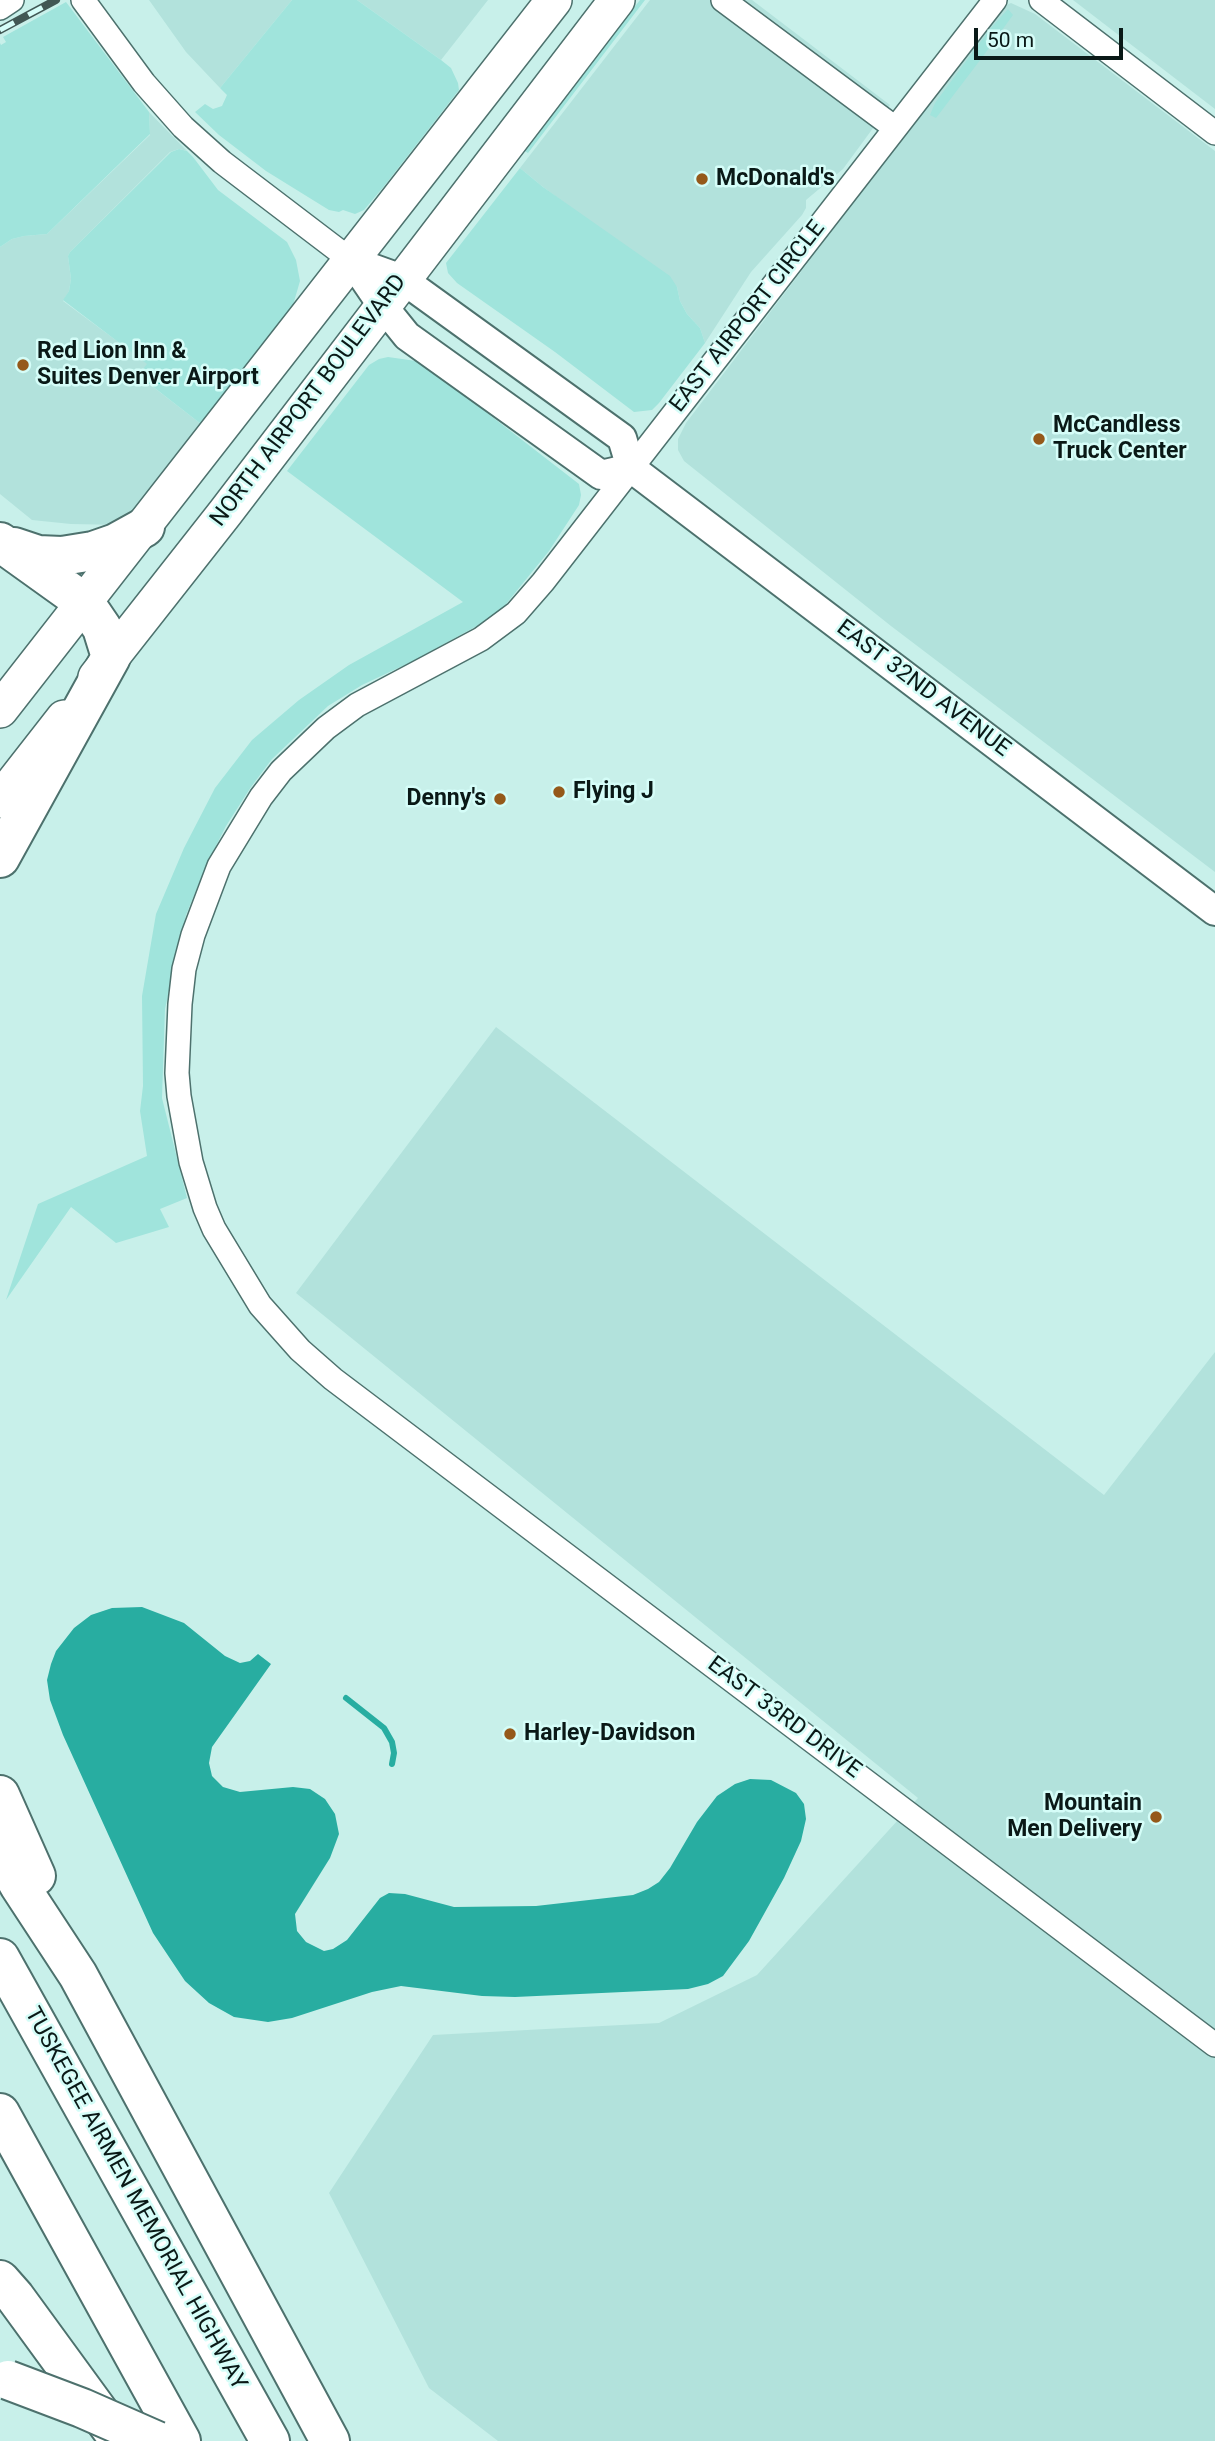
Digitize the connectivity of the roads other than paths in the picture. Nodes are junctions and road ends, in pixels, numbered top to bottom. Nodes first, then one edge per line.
1 (12, 0) edge
2 (83, 0) edge
3 (554, 0) edge
4 (617, 0) edge
5 (723, 0) edge
6 (995, 0) edge
7 (1041, 0) edge
8 (0, 8) edge
9 (895, 128) junction
10 (1215, 132) edge
11 (352, 261) junction
12 (392, 292) junction
13 (631, 468) junction
14 (145, 527) junction
15 (0, 540) edge
16 (85, 603) junction
17 (111, 657) junction
18 (0, 710) edge
19 (0, 800) edge
20 (0, 858) edge
21 (1215, 911) edge
22 (352, 1393) joint
23 (0, 1795) edge
24 (0, 1851) edge
25 (0, 1958) edge
26 (78, 1975) junction
27 (1215, 2045) edge
28 (0, 2113) edge
29 (0, 2280) edge
30 (4, 2379) edge
31 (119, 2441) edge
32 (157, 2441) edge
33 (181, 2441) edge
34 (270, 2441) edge
35 (330, 2441) edge

1 - 8 street
2 - 11 street
3 - 11 main road
4 - 12 main road, NORTH AIRPORT BOULEVARD
5 - 9 street
6 - 9 street, EAST AIRPORT CIRCLE
7 - 10 street
9 - 13 street, EAST AIRPORT CIRCLE
11 - 12 street
11 - 14 main road
12 - 13 street
12 - 13 street
12 - 17 main road, NORTH AIRPORT BOULEVARD
13 - 21 street, EAST 32ND AVENUE
13 - 22 street, EAST AIRPORT CIRCLE
14 - 15 highway
14 - 16 main road
15 - 16 highway
16 - 17 highway
16 - 18 main road
17 - 19 main road, NORTH AIRPORT BOULEVARD
17 - 20 highway
22 - 27 street, EAST 33RD DRIVE
23 - 26 highway
24 - 26 highway
25 - 34 highway, TUSKEGEE AIRMEN MEMORIAL HIGHWAY
26 - 35 highway
28 - 33 highway
29 - 31 highway
30 - 32 highway, bridge

